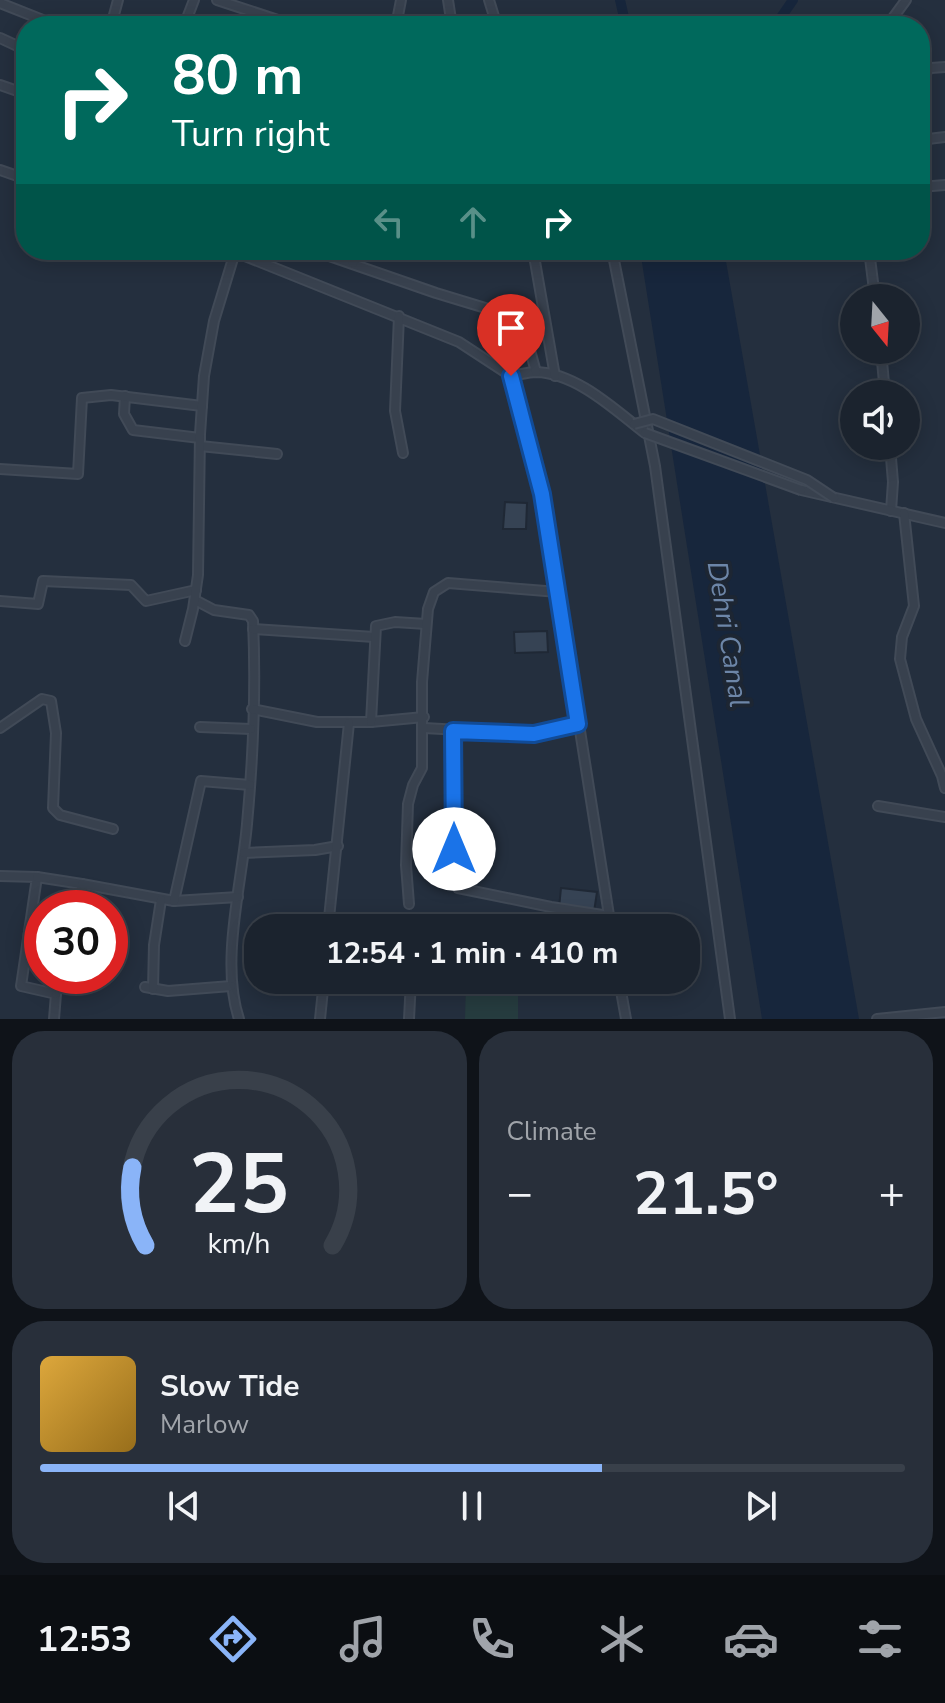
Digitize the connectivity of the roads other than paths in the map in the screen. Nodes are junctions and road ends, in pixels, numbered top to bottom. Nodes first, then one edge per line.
1 (217, 0) edge
2 (0, 3) edge
3 (33, 16) edge
4 (266, 16) edge
5 (230, 260) edge
6 (255, 260) edge
7 (344, 260) edge
8 (354, 260) edge
9 (535, 260) edge
10 (614, 260) edge
11 (870, 260) edge
12 (353, 263) junction
13 (873, 284) edge
14 (399, 316) junction
15 (536, 372) junction
16 (511, 376) junction
17 (555, 376) junction
18 (125, 396) junction
19 (202, 406) junction
20 (634, 424) junction
21 (200, 442) junction
22 (403, 453) dead end
23 (277, 454) dead end
24 (891, 460) edge
25 (0, 469) edge
26 (834, 498) junction
27 (891, 511) junction
28 (904, 513) junction
29 (945, 523) edge
30 (196, 590) junction
31 (558, 592) junction
32 (195, 600) junction
33 (0, 601) edge
34 (426, 624) junction
35 (253, 629) junction
36 (374, 637) junction
37 (185, 641) dead end
38 (252, 709) junction
39 (424, 717) junction
40 (371, 722) junction
41 (349, 723) junction
42 (578, 724) junction
43 (200, 727) dead end
44 (0, 728) edge
45 (424, 728) junction
46 (251, 729) junction
47 (453, 731) junction
48 (945, 764) edge
49 (944, 776) edge
50 (250, 785) junction
51 (945, 788) edge
52 (878, 806) dead end
53 (945, 817) edge
54 (113, 829) dead end
55 (338, 846) junction
56 (244, 853) junction
57 (0, 876) edge
58 (37, 877) junction
59 (82, 884) junction
60 (35, 890) edge
61 (81, 890) edge
62 (238, 897) junction
63 (161, 900) junction
64 (174, 901) junction
65 (409, 904) dead end
66 (330, 914) edge
67 (597, 914) edge
68 (609, 914) edge
69 (24, 966) edge
70 (231, 986) junction
71 (24, 987) edge
72 (56, 994) edge
73 (323, 994) edge
74 (410, 994) edge
75 (622, 994) edge
76 (945, 1012) edge
77 (54, 1019) edge
78 (239, 1019) edge
79 (320, 1019) edge
80 (409, 1019) edge
81 (626, 1019) edge
82 (730, 1019) edge
83 (877, 1019) edge

1 - 4 street
2 - 3 street
5 - 19 street
6 - 14 street
7 - 12 street
8 - 12 street
9 - 17 street
10 - 82 street
11 - 13 street
12 - 15 street
14 - 16 street
14 - 22 street
15 - 16 street
15 - 17 street
16 - 31 street
17 - 20 street
18 - 19 street
18 - 21 street
18 - 25 street
19 - 21 street
20 - 26 street, bridge
20 - 26 street, bridge
21 - 23 street
21 - 30 street
24 - 27 street
26 - 27 street
27 - 28 street
28 - 29 street
28 - 49 street
30 - 32 street
30 - 33 street
31 - 34 street
31 - 42 street
32 - 35 street
32 - 37 street
34 - 36 street
34 - 39 street
35 - 36 street
35 - 38 street
36 - 40 street
38 - 41 street
38 - 46 street
39 - 40 street
39 - 45 street
40 - 41 street
41 - 55 street
42 - 47 street
42 - 68 street
43 - 46 street
44 - 54 street
45 - 47 street
45 - 65 street
46 - 50 street
47 - 67 street
48 - 49 street
49 - 51 street
50 - 56 street
50 - 64 street
52 - 53 street
55 - 56 street
55 - 66 street
56 - 62 street
57 - 58 street
58 - 59 street
58 - 60 street
59 - 61 street
59 - 63 street
62 - 64 street
62 - 70 street
63 - 64 street
63 - 70 street
69 - 71 street
70 - 78 street
72 - 77 street
73 - 79 street
74 - 80 street
75 - 81 street
76 - 83 street

